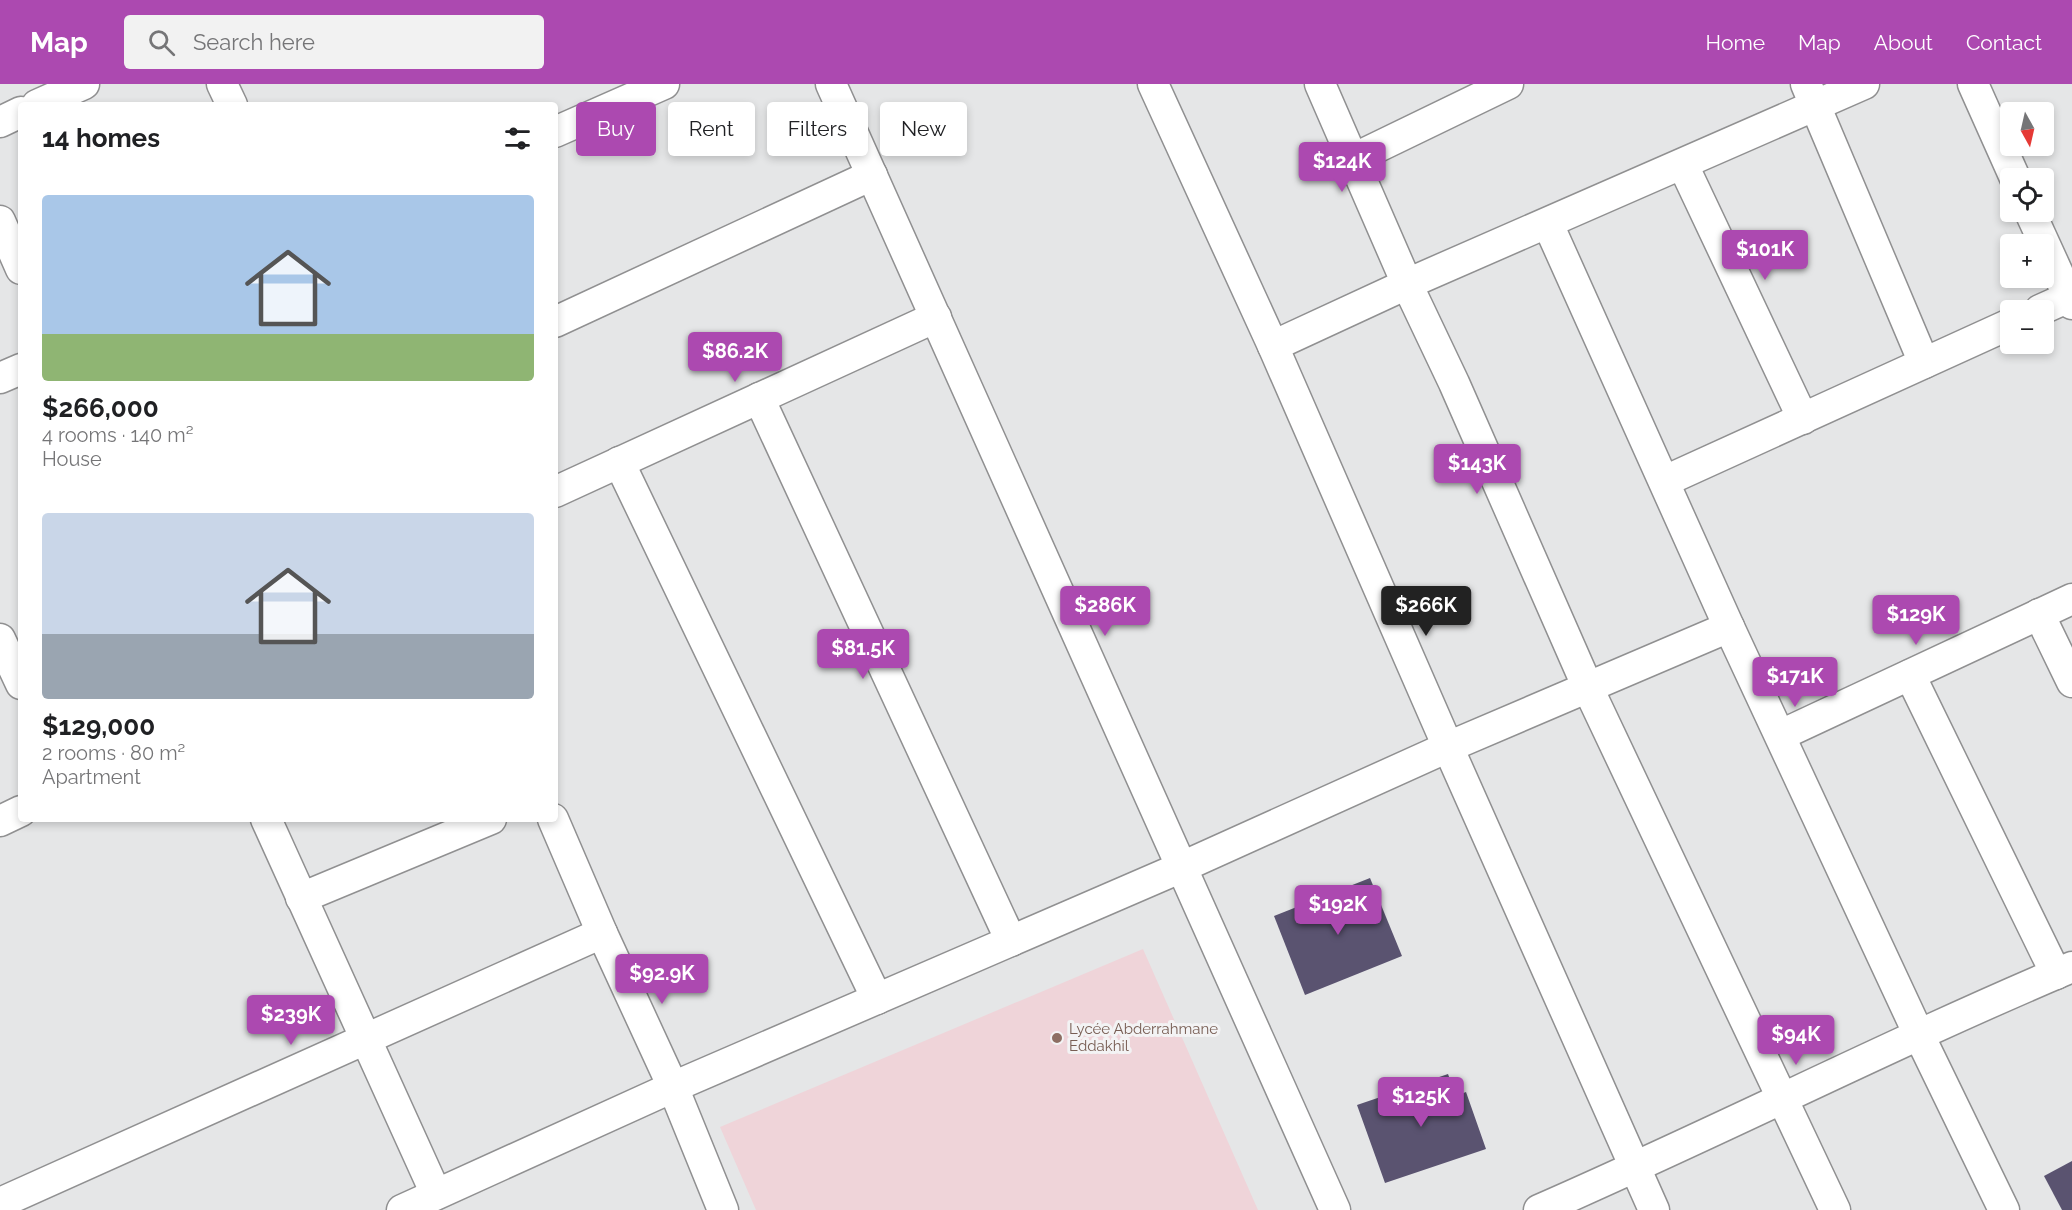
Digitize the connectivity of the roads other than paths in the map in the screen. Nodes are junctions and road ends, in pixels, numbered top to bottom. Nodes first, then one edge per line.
1 (84, 84) edge
2 (222, 84) edge
3 (664, 84) edge
4 (831, 84) edge
5 (1153, 84) edge
6 (1320, 84) edge
7 (1508, 84) edge
8 (1864, 84) edge
9 (1973, 84) edge
10 (1810, 95) edge
11 (44, 102) edge
12 (231, 102) edge
13 (18, 113) edge
14 (0, 122) edge
15 (558, 131) edge
16 (1353, 159) junction
17 (1683, 165) junction
18 (2011, 168) edge
19 (872, 175) junction
20 (0, 222) edge
21 (2034, 222) edge
22 (1548, 224) junction
23 (18, 262) edge
24 (1407, 284) junction
25 (2070, 301) edge
26 (2054, 306) edge
27 (936, 317) junction
28 (558, 321) edge
29 (2000, 329) edge
30 (1273, 346) junction
31 (1924, 363) junction
32 (18, 370) edge
33 (0, 378) edge
34 (759, 398) junction
35 (1803, 419) junction
36 (619, 462) junction
37 (1665, 481) junction
38 (558, 491) edge
39 (2072, 599) edge
40 (2039, 615) junction
41 (1729, 627) junction
42 (0, 639) edge
43 (1910, 675) junction
44 (18, 678) edge
45 (2072, 682) edge
46 (1588, 688) junction
47 (1781, 735) junction
48 (1448, 747) junction
49 (18, 812) edge
50 (0, 821) edge
51 (267, 822) edge
52 (484, 822) edge
53 (554, 822) edge
54 (1182, 867) junction
55 (301, 897) junction
56 (603, 933) junction
57 (1011, 941) junction
58 (2064, 970) edge
59 (877, 999) junction
60 (1919, 1035) junction
61 (365, 1039) junction
62 (673, 1087) junction
63 (1782, 1099) junction
64 (1636, 1168) junction
65 (436, 1194) junction
66 (0, 1203) edge
67 (402, 1210) edge
68 (723, 1210) edge
69 (1335, 1210) edge
70 (1539, 1210) edge
71 (1654, 1210) edge
72 (1835, 1210) edge
73 (2004, 1210) edge

1 - 11 street
2 - 12 street
3 - 15 street
4 - 19 street
5 - 30 street
6 - 16 street
7 - 16 street
8 - 10 street
9 - 18 street
10 - 17 street
10 - 31 street
13 - 14 street
16 - 24 street
17 - 22 street
17 - 35 street
19 - 27 street
19 - 28 street
20 - 23 street
21 - 25 street
22 - 24 street
22 - 37 street
24 - 30 street
24 - 46 street
25 - 26 street
27 - 34 street
27 - 54 street
29 - 31 street
30 - 48 street
31 - 35 street
32 - 33 street
34 - 36 street
34 - 57 street
35 - 37 street
36 - 38 street
36 - 59 street
37 - 41 street
39 - 40 street
40 - 43 street
40 - 45 street
41 - 46 street
41 - 47 street
42 - 44 street
43 - 47 street
43 - 58 street
46 - 48 street
46 - 63 street
47 - 60 street
48 - 54 street
48 - 64 street
49 - 50 street
51 - 55 street
52 - 55 street
53 - 56 street
54 - 57 street
54 - 69 street
55 - 61 street
56 - 61 street
56 - 62 street
57 - 59 street
58 - 60 street
59 - 62 street
60 - 63 street
60 - 73 street
61 - 65 street
61 - 66 street
62 - 65 street
62 - 68 street
63 - 64 street
63 - 72 street
64 - 70 street
64 - 71 street
65 - 67 street

